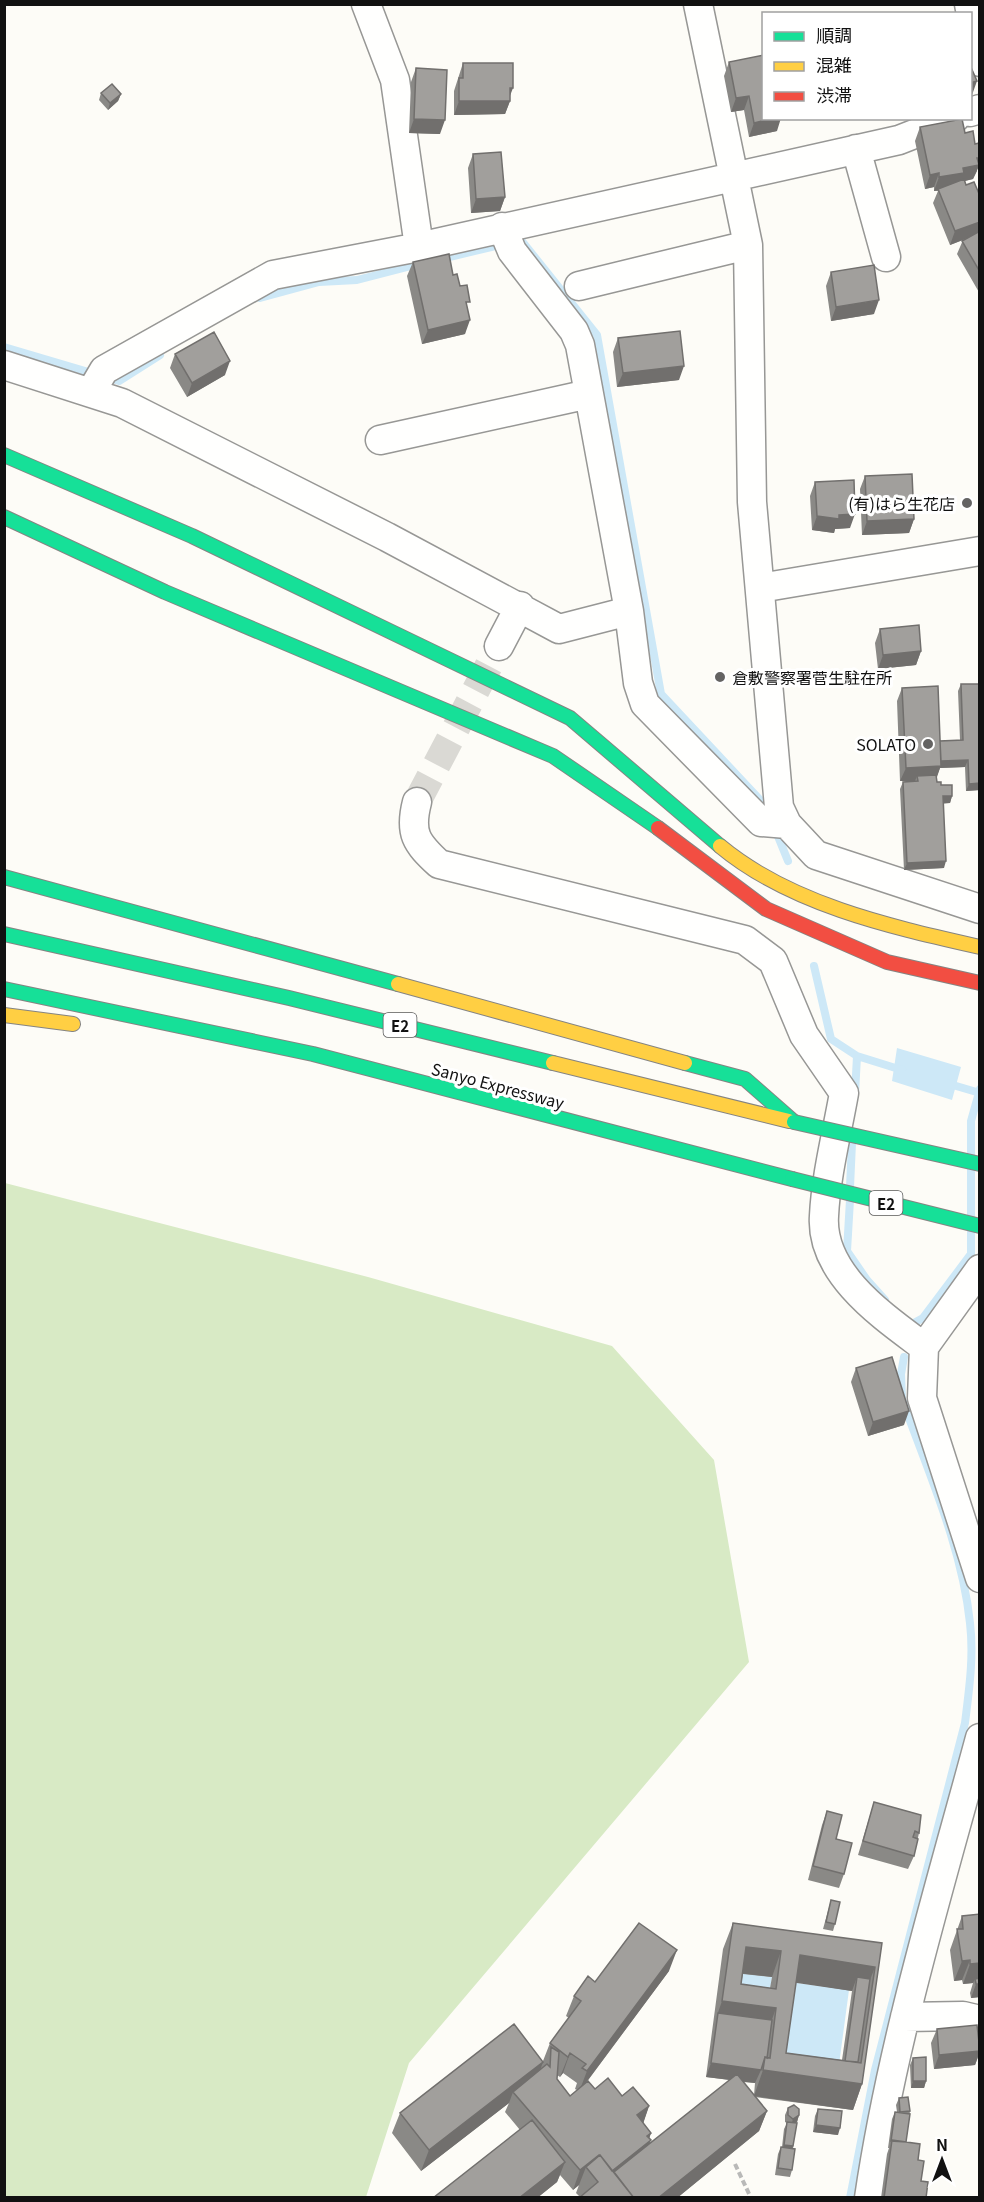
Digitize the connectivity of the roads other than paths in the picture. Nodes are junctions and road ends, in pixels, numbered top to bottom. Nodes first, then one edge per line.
1 (366, 4) edge
2 (698, 4) edge
3 (972, 20) edge
4 (980, 62) edge
5 (950, 120) edge
6 (856, 149) junction
7 (734, 175) junction
8 (507, 239) junction
9 (748, 245) junction
10 (419, 247) junction
11 (886, 257) dead end
12 (579, 286) dead end
13 (4, 365) edge
14 (97, 381) junction
15 (589, 394) junction
16 (380, 440) dead end
17 (4, 455) edge
18 (4, 517) edge
19 (980, 551) edge
20 (760, 588) junction
21 (520, 606) junction
22 (630, 611) junction
23 (499, 646) tunnel mouth
24 (417, 802) tunnel mouth
25 (778, 824) junction
26 (4, 878) edge
27 (980, 909) edge
28 (4, 934) edge
29 (980, 947) edge
30 (980, 983) edge
31 (4, 989) edge
32 (4, 1015) edge
33 (88, 1025) dead end
34 (135, 1031) dead end
35 (313, 1054) junction
36 (794, 1122) junction
37 (980, 1164) edge
38 (980, 1226) edge
39 (980, 1269) edge
40 (924, 1347) junction
41 (980, 1578) edge
42 (980, 1738) edge
43 (905, 2017) junction
44 (980, 2020) edge
45 (869, 2198) edge

1 - 10 street
2 - 7 street
3 - 4 street
5 - 6 street
6 - 7 street
6 - 11 street
7 - 8 street
7 - 9 street
8 - 10 street
8 - 15 street
9 - 12 street
9 - 20 street
10 - 14 street
13 - 14 street
14 - 21 street
15 - 16 street
15 - 22 street
17 - 29 highway
18 - 30 highway
19 - 20 street
20 - 25 street
21 - 22 street
21 - 23 street
22 - 25 street
24 - 40 street
25 - 27 street
26 - 36 highway
28 - 36 highway, Sanyo Expressway / E2
31 - 35 highway, Sanyo Expressway / E2
32 - 33 highway
34 - 35 highway
35 - 38 highway, Sanyo Expressway / E2, bridge
36 - 37 highway, Sanyo Expressway / E2, bridge
39 - 40 street
40 - 41 street
42 - 43 street
43 - 44 street
43 - 45 street

